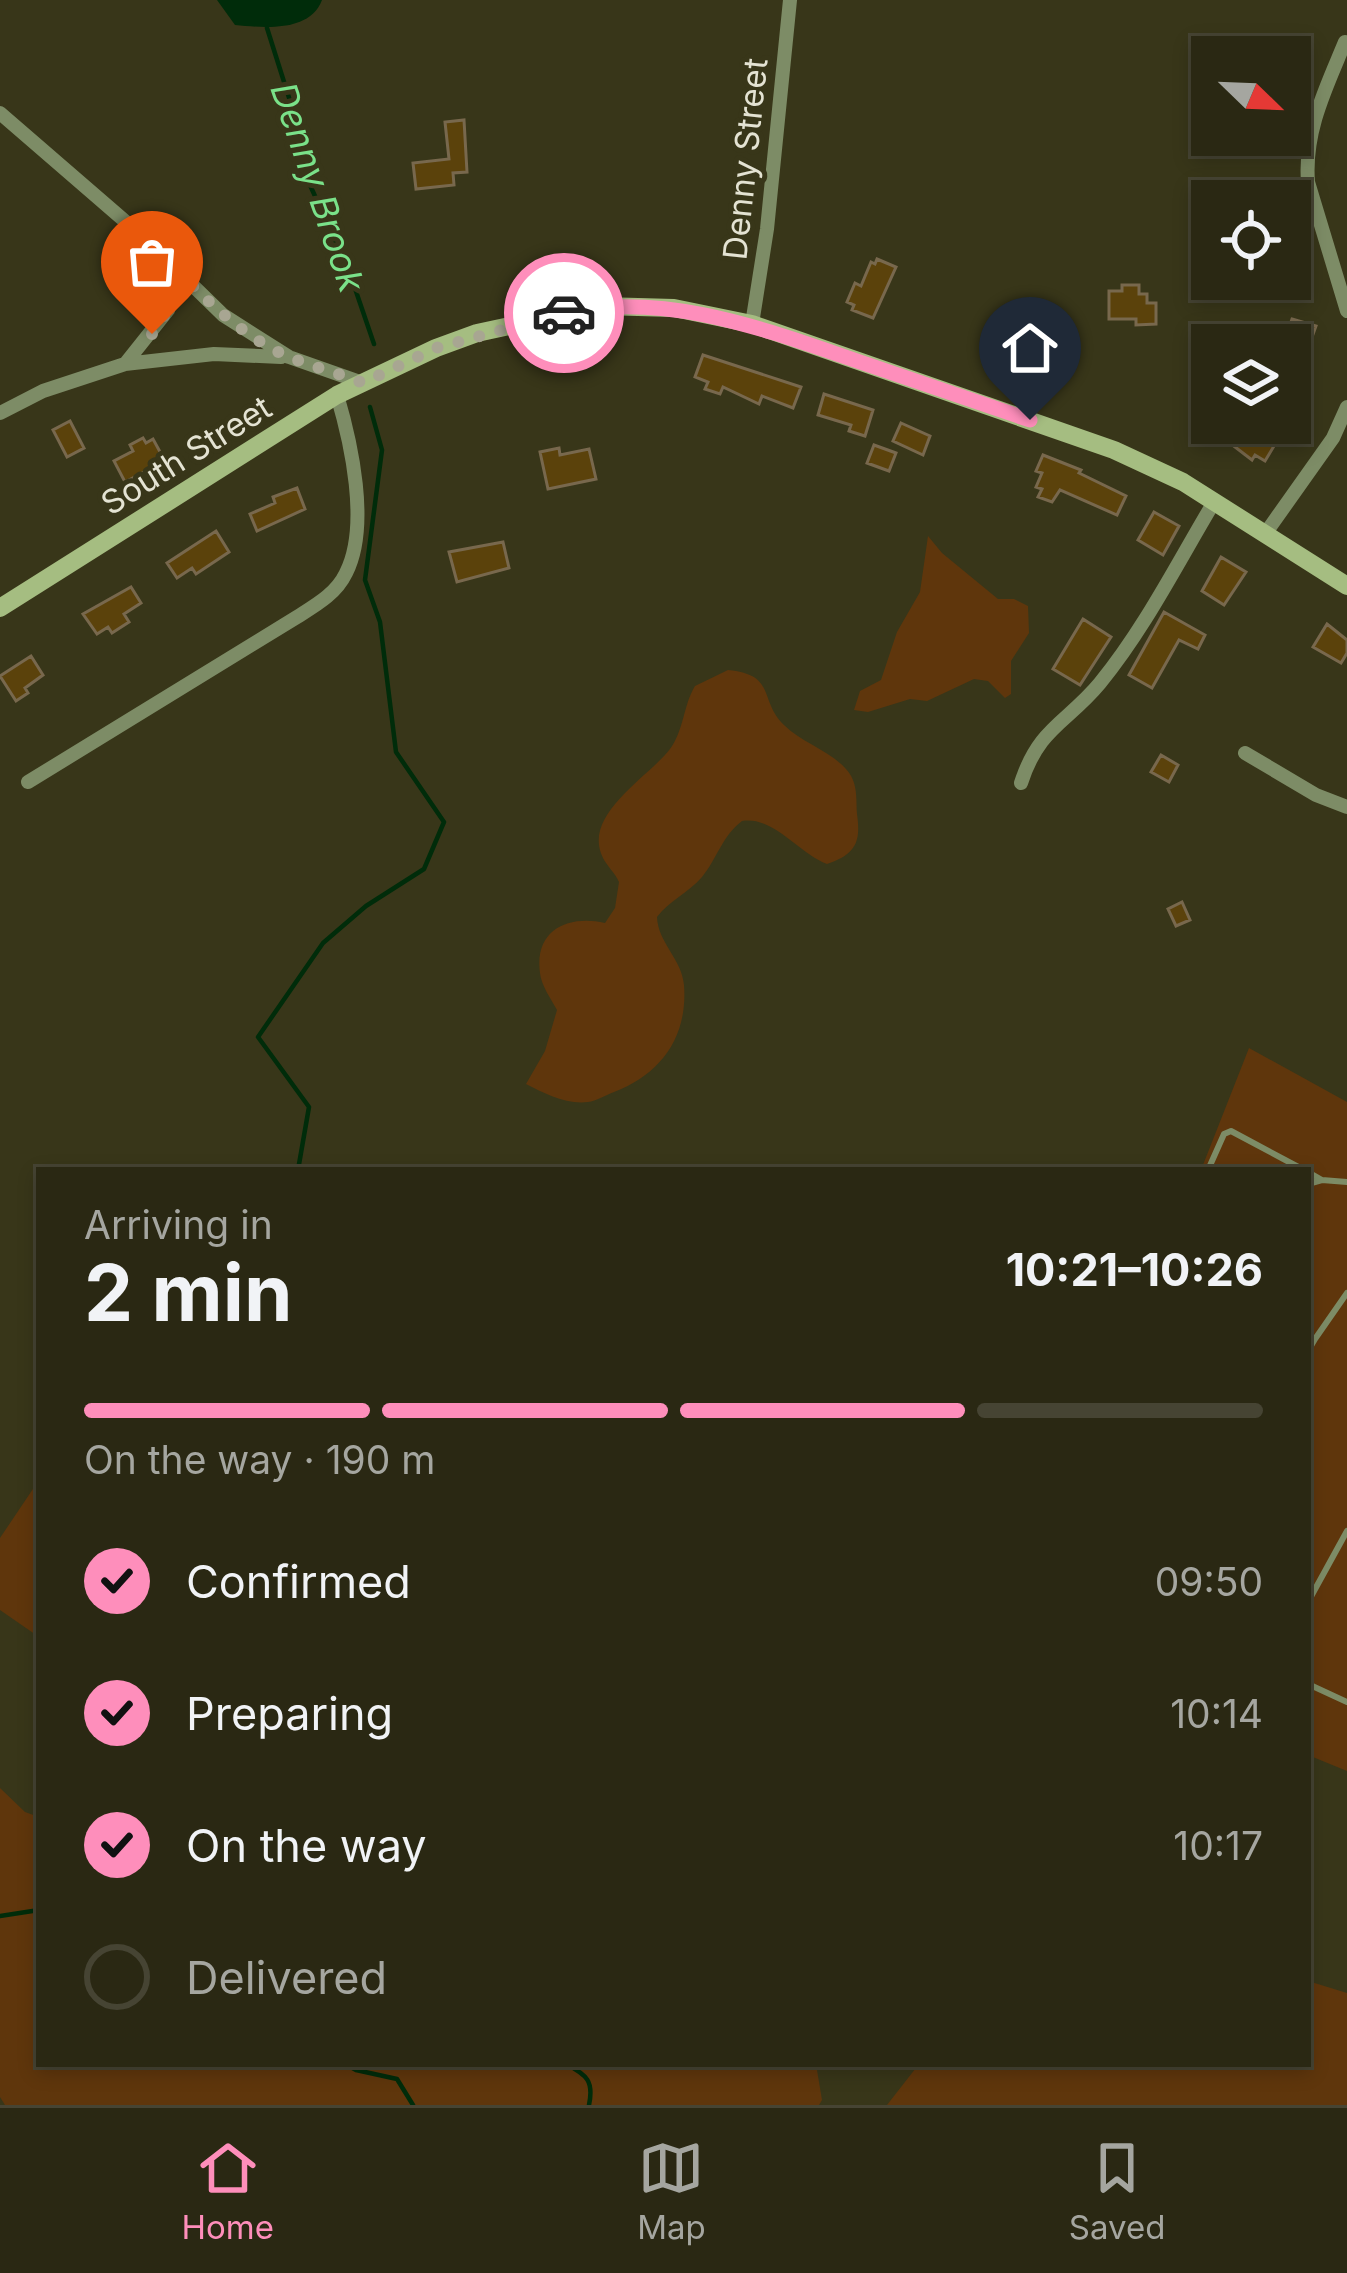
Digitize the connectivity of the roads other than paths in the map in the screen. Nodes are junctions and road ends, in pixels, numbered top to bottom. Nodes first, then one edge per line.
1 (790, 0) edge
2 (1345, 42) edge
3 (0, 113) edge
4 (180, 273) junction
5 (1347, 311) edge
6 (752, 324) junction
7 (290, 357) junction
8 (125, 364) junction
9 (363, 383) junction
10 (337, 395) junction
11 (1347, 407) edge
12 (0, 413) edge
13 (1214, 502) junction
14 (1265, 534) junction
15 (1347, 586) edge
16 (0, 608) edge
17 (1245, 753) dead end
18 (28, 782) dead end
19 (1021, 783) dead end
20 (1347, 807) edge
21 (1209, 1167) edge
22 (1298, 1167) edge
23 (1311, 1174) edge
24 (1322, 1180) junction
25 (1347, 1182) edge
26 (1311, 1183) edge
27 (1347, 1293) edge
28 (1311, 1338) edge
29 (1347, 1531) edge
30 (1311, 1597) edge
31 (1311, 1685) edge
32 (1347, 1702) edge

1 - 6 street, Denny Street
2 - 5 street
3 - 4 street
4 - 7 street
4 - 8 street
6 - 9 main road, South Street
6 - 13 main road, South Street
7 - 8 street
7 - 9 street
8 - 12 street
9 - 10 main road, South Street
10 - 16 main road, South Street
10 - 18 street
11 - 14 street
13 - 14 main road, South Street
13 - 19 street
14 - 15 main road, South Street
17 - 20 street
21 - 22 lane
23 - 24 lane
24 - 25 lane
24 - 26 lane
27 - 28 lane
29 - 30 lane
31 - 32 lane

